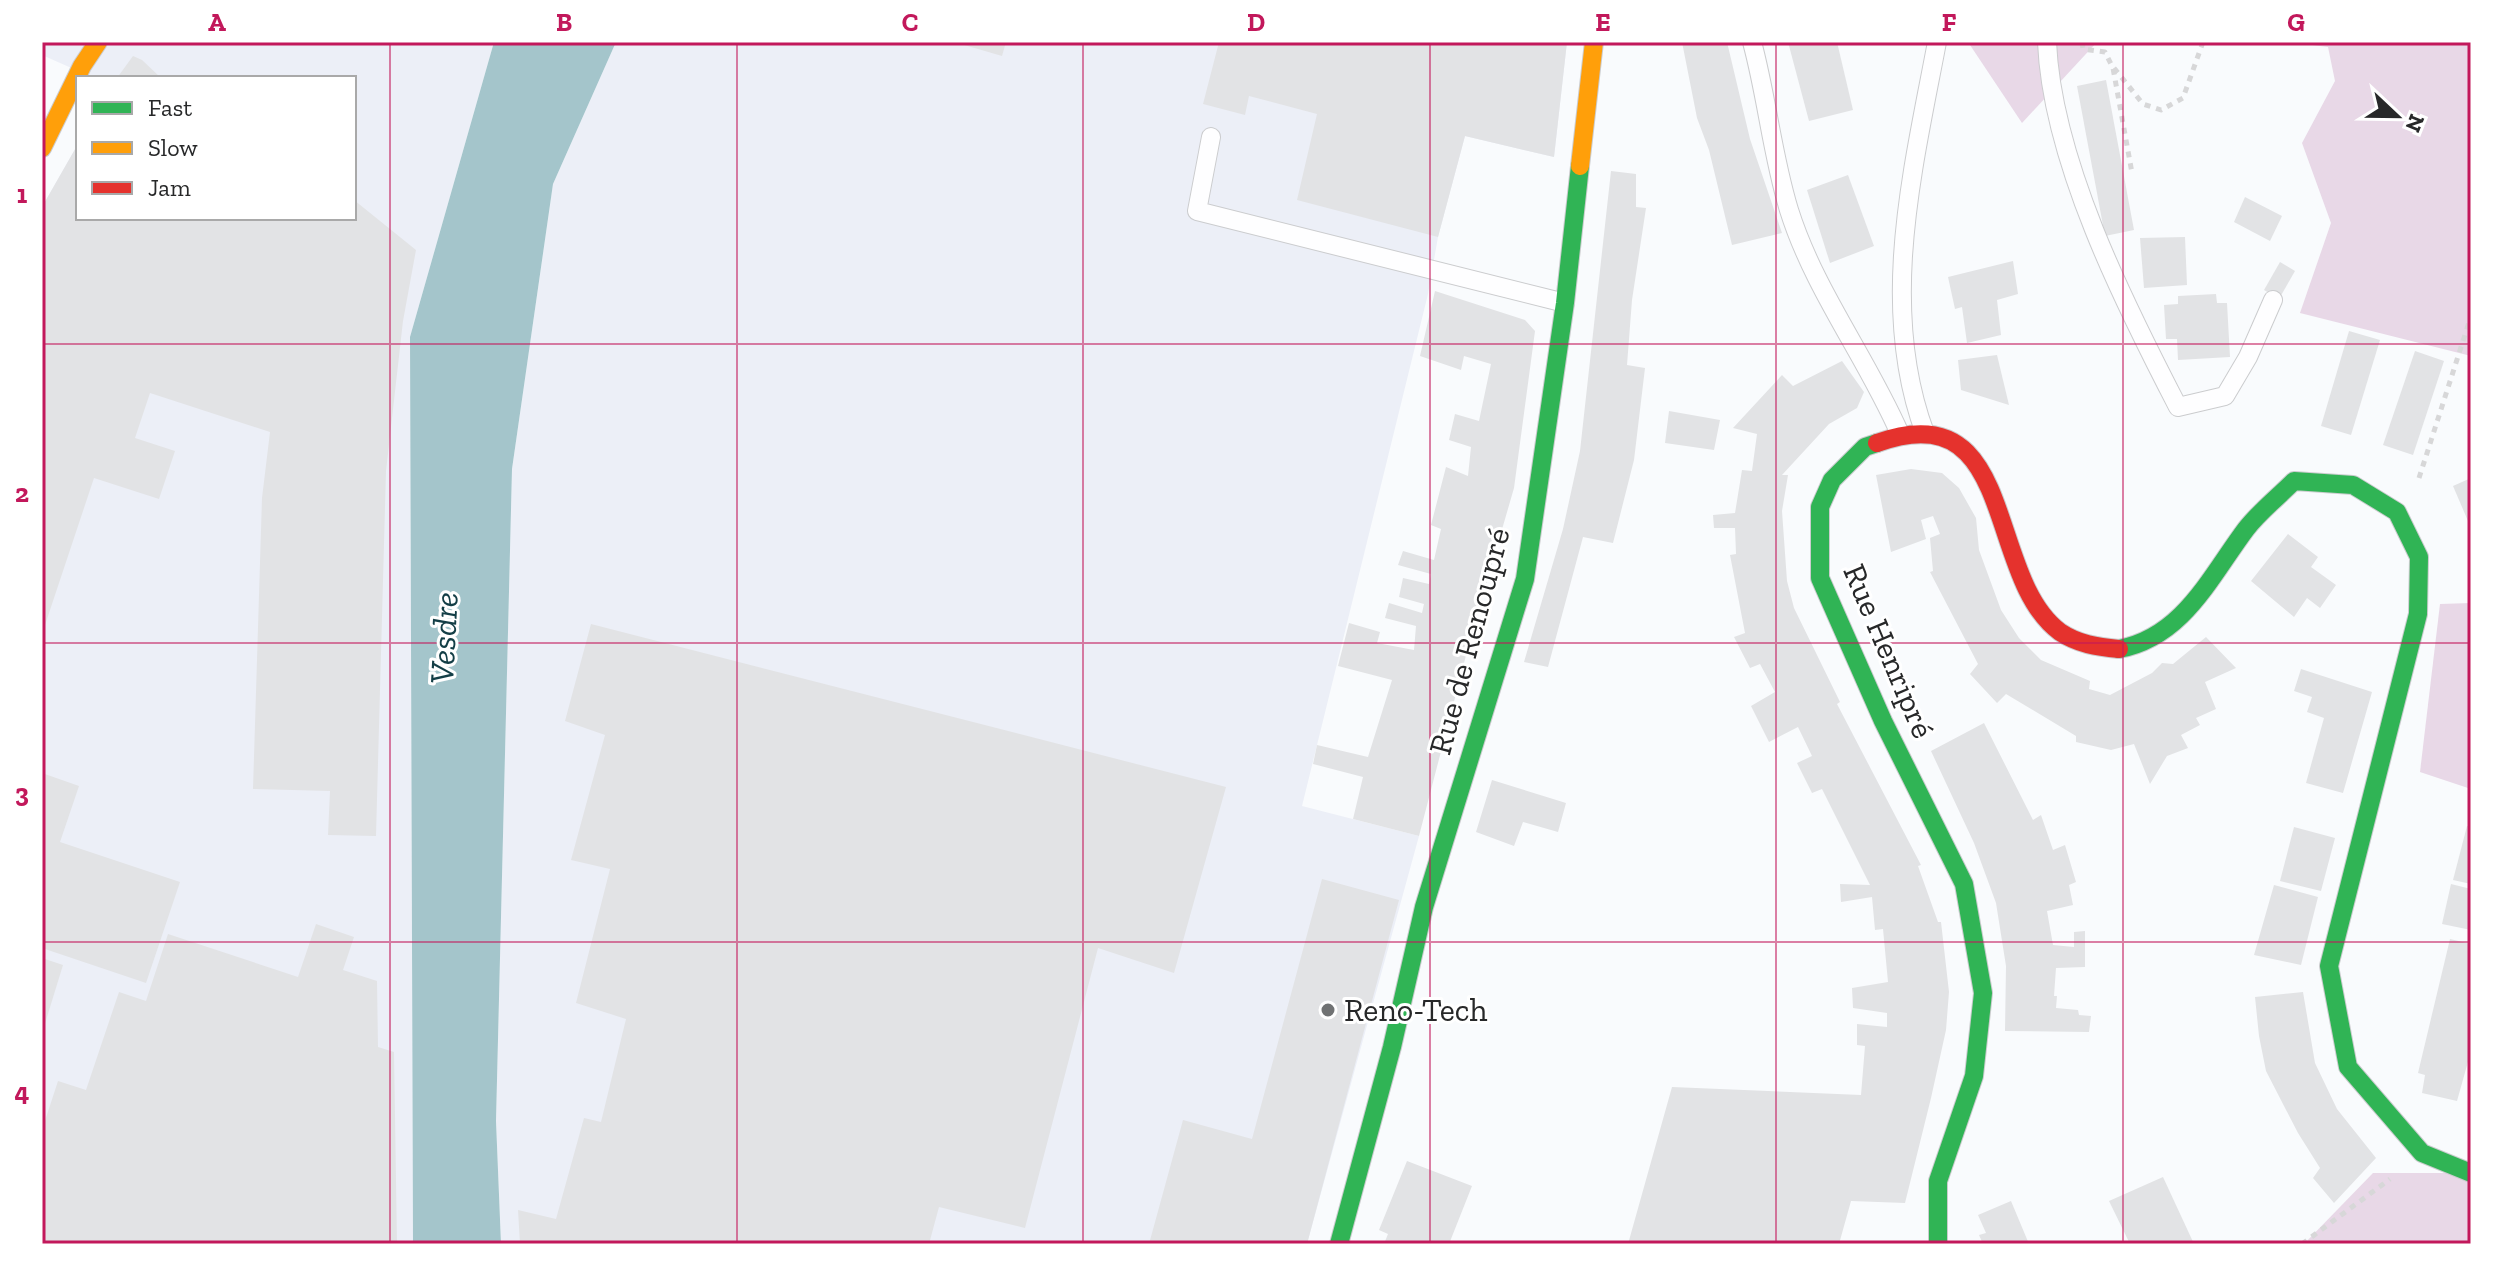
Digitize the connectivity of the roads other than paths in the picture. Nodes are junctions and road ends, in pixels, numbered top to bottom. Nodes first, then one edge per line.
1 (98, 42) edge
2 (1594, 42) edge
3 (1752, 42) edge
4 (1937, 42) edge
5 (2047, 42) edge
6 (77, 76) edge
7 (76, 78) edge
8 (1211, 137) dead end
9 (42, 148) edge
10 (2273, 300) dead end
11 (1565, 303) junction
12 (1900, 434) junction
13 (1926, 435) junction
14 (2471, 1173) edge
15 (1339, 1244) edge
16 (1938, 1244) edge

1 - 6 street
2 - 11 street, Rue de Renoupré
3 - 12 lane
4 - 13 lane
5 - 10 lane
7 - 9 street
8 - 11 lane
11 - 15 street, Rue de Renoupré
12 - 13 street, Rue Henripré
12 - 16 street, Rue Henripré
13 - 14 street, Rue Henripré

